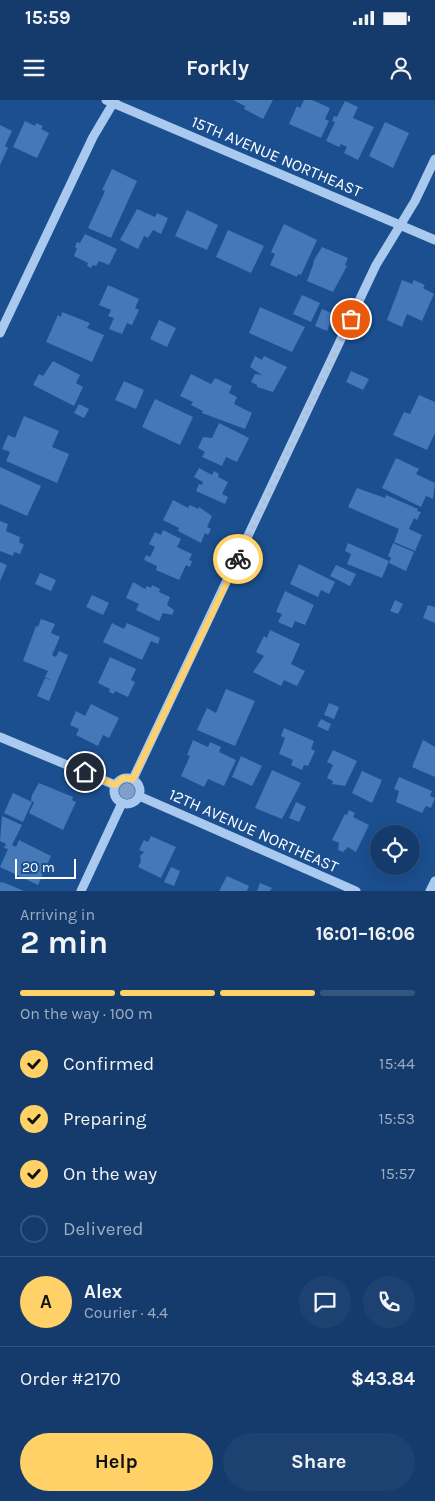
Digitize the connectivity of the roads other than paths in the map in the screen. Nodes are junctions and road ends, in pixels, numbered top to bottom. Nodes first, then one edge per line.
1 (112, 101) edge
2 (435, 159) edge
3 (400, 225) junction
4 (435, 240) edge
5 (0, 333) edge
6 (0, 737) edge
7 (133, 779) junction
8 (115, 785) junction
9 (139, 796) junction
10 (122, 803) junction
11 (435, 880) edge
12 (81, 891) edge
13 (356, 891) edge
14 (430, 891) edge

1 - 3 street, 15TH AVENUE NORTHEAST
1 - 5 street
2 - 3 street
3 - 4 street, 15TH AVENUE NORTHEAST
3 - 7 street
6 - 8 street
7 - 8 street
7 - 9 street
8 - 10 street
9 - 10 street
9 - 13 street, 12TH AVENUE NORTHEAST
10 - 12 street
11 - 14 street

